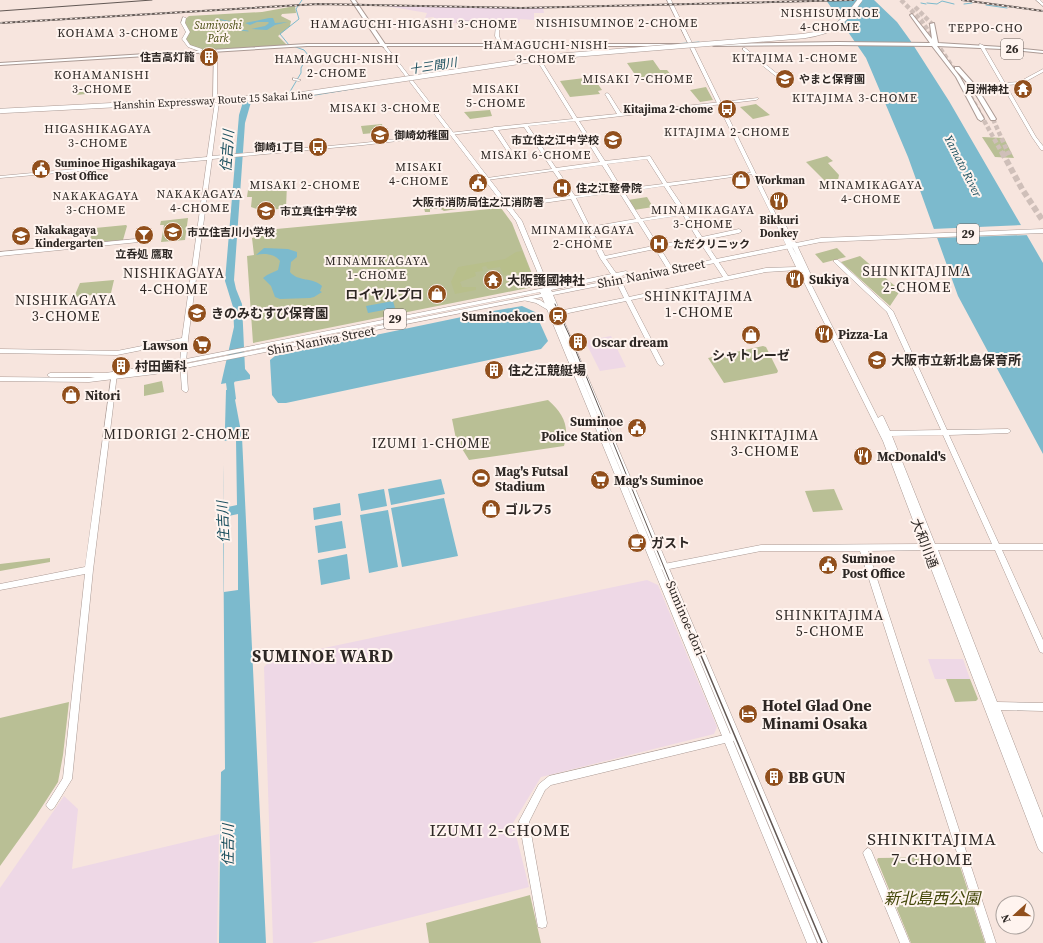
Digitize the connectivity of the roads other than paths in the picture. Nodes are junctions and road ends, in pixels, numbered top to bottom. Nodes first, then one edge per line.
1 (350, 0) edge
2 (353, 0) edge
3 (668, 0) edge
4 (860, 0) edge
5 (863, 0) edge
6 (1038, 0) edge
7 (1043, 4) edge
8 (912, 15) dead end
9 (184, 18) dead end
10 (458, 22) dead end
11 (932, 24) tunnel mouth
12 (690, 44) junction
13 (808, 44) junction
14 (501, 45) junction
15 (665, 45) junction
16 (848, 45) junction
17 (935, 45) junction
18 (382, 46) junction
19 (632, 46) junction
20 (677, 46) junction
21 (981, 46) junction
22 (744, 49) dead end
23 (215, 52) junction
24 (202, 53) junction
25 (1043, 53) edge
26 (540, 62) dead end
27 (0, 65) edge
28 (1043, 70) edge
29 (440, 75) junction
30 (779, 77) dead end
31 (1002, 84) junction
32 (607, 94) dead end
33 (756, 99) dead end
34 (719, 102) junction
35 (14, 109) dead end
36 (0, 111) edge
37 (619, 114) junction
38 (575, 119) junction
39 (981, 119) dead end
40 (993, 119) tunnel mouth
41 (525, 125) junction
42 (494, 128) junction
43 (450, 134) junction
44 (1043, 149) edge
45 (509, 150) dead end
46 (209, 157) junction
47 (604, 163) junction
48 (555, 170) junction
49 (753, 174) junction
50 (0, 176) edge
51 (487, 179) junction
52 (665, 184) junction
53 (620, 191) junction
54 (573, 197) junction
55 (508, 206) junction
56 (725, 208) dead end
57 (683, 213) junction
58 (639, 220) junction
59 (588, 230) junction
60 (1039, 230) edge
61 (739, 231) dead end
62 (572, 232) dead end
63 (700, 239) junction
64 (146, 240) dead end
65 (790, 243) junction
66 (656, 248) junction
67 (0, 254) edge
68 (602, 258) junction
69 (712, 258) junction
70 (836, 261) dead end
71 (668, 267) junction
72 (800, 268) junction
73 (616, 277) junction
74 (726, 278) junction
75 (546, 292) junction
76 (525, 299) junction
77 (627, 299) junction
78 (550, 309) junction
79 (559, 312) junction
80 (185, 340) junction
81 (0, 351) edge
82 (247, 352) junction
83 (183, 364) junction
84 (661, 364) dead end
85 (0, 375) edge
86 (114, 376) junction
87 (0, 379) edge
88 (185, 390) dead end
89 (1008, 431) dead end
90 (945, 433) junction
91 (888, 434) junction
92 (863, 547) junction
93 (930, 547) junction
94 (997, 547) junction
95 (1043, 547) edge
96 (664, 567) junction
97 (88, 570) junction
98 (0, 587) edge
99 (1043, 649) edge
100 (991, 706) junction
101 (1043, 707) edge
102 (732, 737) junction
103 (51, 805) dead end
104 (1043, 830) edge
105 (1043, 848) edge
106 (868, 852) dead end
107 (542, 923) dead end
108 (812, 943) edge
109 (823, 943) edge
110 (905, 943) edge
111 (991, 943) edge

1 - 18 highway
2 - 18 highway
3 - 12 street
4 - 20 highway, Hanshin Expressway Route 15 Sakai Line, bridge
5 - 29 highway, Hanshin Expressway Route 15 Sakai Line, bridge
6 - 7 street
8 - 17 highway
9 - 24 street
10 - 14 street
11 - 17 highway
12 - 13 highway, 26
12 - 16 highway, 26
12 - 20 highway, 26
12 - 34 street
13 - 16 highway, 26
13 - 20 highway, bridge
14 - 15 highway, 26
14 - 18 highway, 26
15 - 19 highway, 26
15 - 20 highway, 26, bridge
16 - 17 highway, 26
17 - 21 highway, 26
17 - 39 highway
17 - 40 highway
18 - 19 highway, 26
18 - 23 highway, 26
18 - 43 street
19 - 29 highway, bridge
20 - 36 highway, Hanshin Expressway Route 15 Sakai Line, bridge
21 - 25 highway, 26
21 - 31 street
22 - 30 street
23 - 24 highway, 26
23 - 46 street
24 - 27 highway, 26
26 - 38 street
28 - 31 street
29 - 36 highway, Hanshin Expressway Route 15 Sakai Line, bridge
31 - 44 street
32 - 37 street
33 - 34 street
34 - 37 street
34 - 49 street
34 - 65 street
35 - 36 street
37 - 38 street
38 - 41 street
38 - 47 street
41 - 42 street
41 - 48 street
42 - 43 street
42 - 45 street
43 - 46 street
43 - 51 street
43 - 75 street
46 - 50 street
46 - 80 street
47 - 48 street
47 - 52 street
47 - 53 street
48 - 51 street
48 - 54 street
49 - 52 street
49 - 65 street
51 - 55 street
52 - 53 street
52 - 57 street
53 - 54 street
53 - 58 street
54 - 55 street
54 - 59 street
55 - 75 street
56 - 57 street
57 - 58 street
57 - 63 street
58 - 59 street
58 - 66 street
59 - 62 street
59 - 68 street
60 - 65 street, Shin Naniwa Street / 29
61 - 63 street
63 - 66 street
63 - 69 street
64 - 67 street
65 - 69 street, Shin Naniwa Street / 29
65 - 72 street, 大和川通
65 - 91 street, 大和川通
66 - 68 street
66 - 71 street
68 - 73 street
69 - 71 street, Shin Naniwa Street / 29
69 - 74 street
70 - 90 street
71 - 73 street, Shin Naniwa Street / 29
72 - 74 street
72 - 93 street, 大和川通
73 - 75 street, Shin Naniwa Street / 29
73 - 77 street
74 - 77 street
75 - 76 street, Shin Naniwa Street / 29
75 - 78 street, Suminoe-dori
75 - 79 street, Suminoe-dori
75 - 82 street, Shin Naniwa Street / 29
76 - 78 street
76 - 82 street, Shin Naniwa Street / 29
77 - 79 street
77 - 84 street
78 - 102 street, Suminoe-dori
79 - 96 street, Suminoe-dori
80 - 81 street
80 - 83 street
82 - 83 street, Shin Naniwa Street / 29
83 - 86 street, Shin Naniwa Street / 29
83 - 88 street
85 - 86 street, Shin Naniwa Street / 29
86 - 87 street, Shin Naniwa Street / 29
86 - 97 street
89 - 90 street
90 - 91 street
90 - 94 street
91 - 93 street, 大和川通
92 - 93 street
92 - 96 street
92 - 111 street
93 - 94 street
93 - 100 street, 大和川通
94 - 95 street
94 - 99 street
96 - 102 street, Suminoe-dori
97 - 98 street
97 - 103 street
100 - 101 street
100 - 104 street, 大和川通
100 - 105 street, 大和川通
102 - 107 street
102 - 108 street, Suminoe-dori
102 - 109 street, Suminoe-dori
106 - 110 street

